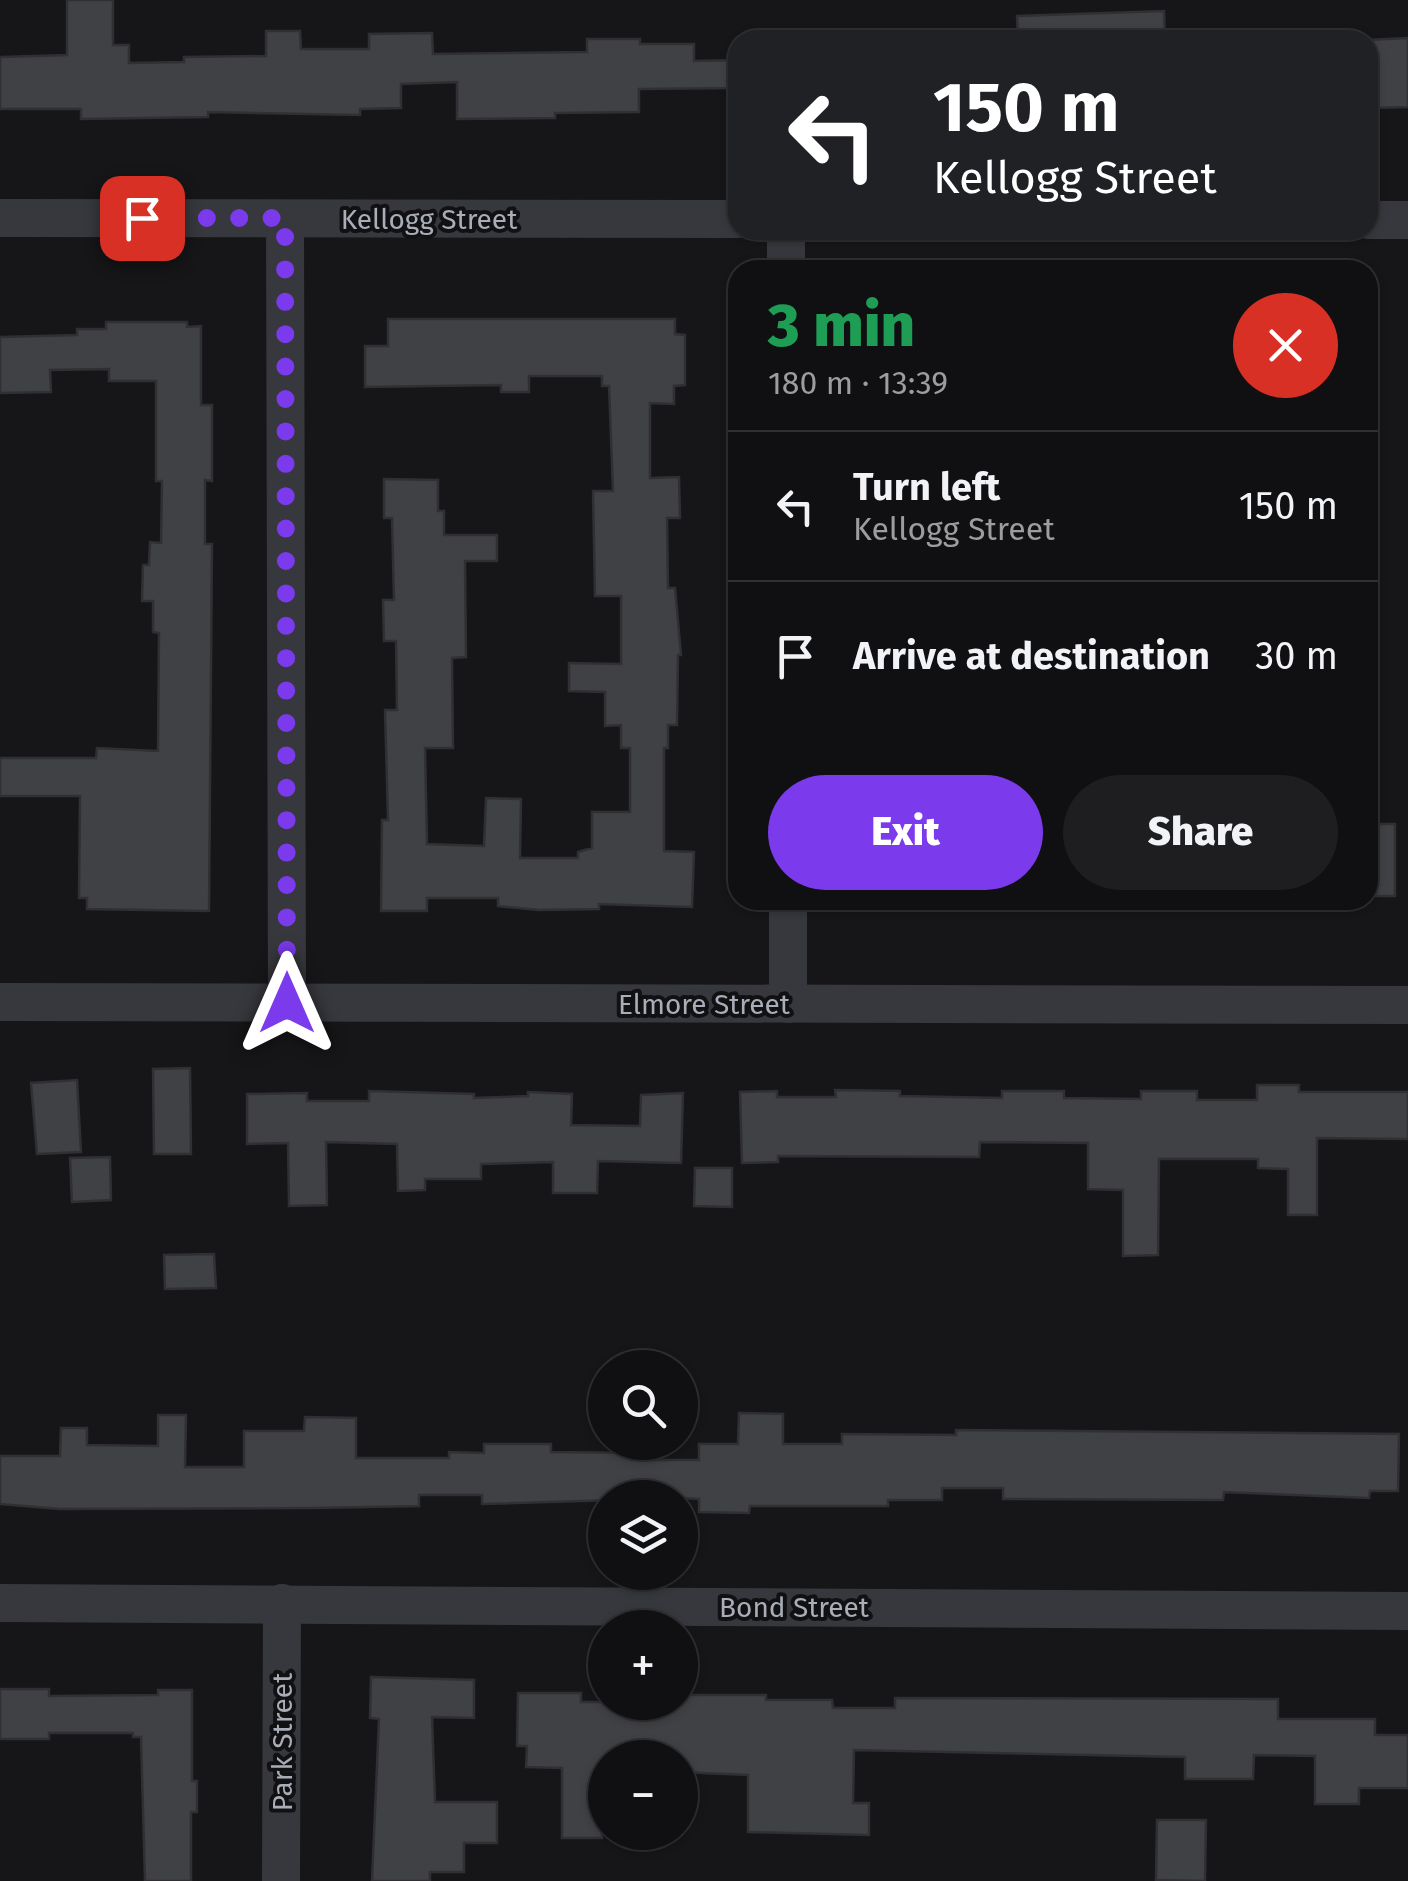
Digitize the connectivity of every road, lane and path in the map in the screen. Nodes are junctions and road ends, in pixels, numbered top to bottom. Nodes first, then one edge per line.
1 (0, 218) edge
2 (285, 218) junction
3 (728, 219) edge
4 (1378, 220) edge
5 (1408, 220) edge
6 (788, 910) edge
7 (0, 1002) edge
8 (287, 1003) junction
9 (788, 1004) junction
10 (1408, 1006) edge
11 (0, 1603) edge
12 (282, 1603) junction
13 (1408, 1611) edge
14 (280, 1881) edge

1 - 2 street, Kellogg Street
2 - 3 street, Kellogg Street
2 - 8 street
4 - 5 street
6 - 9 street
7 - 8 street, Elmore Street
8 - 9 street, Elmore Street
9 - 10 street, Elmore Street
11 - 12 street, Bond Street
12 - 13 street, Bond Street
12 - 14 street, Park Street

